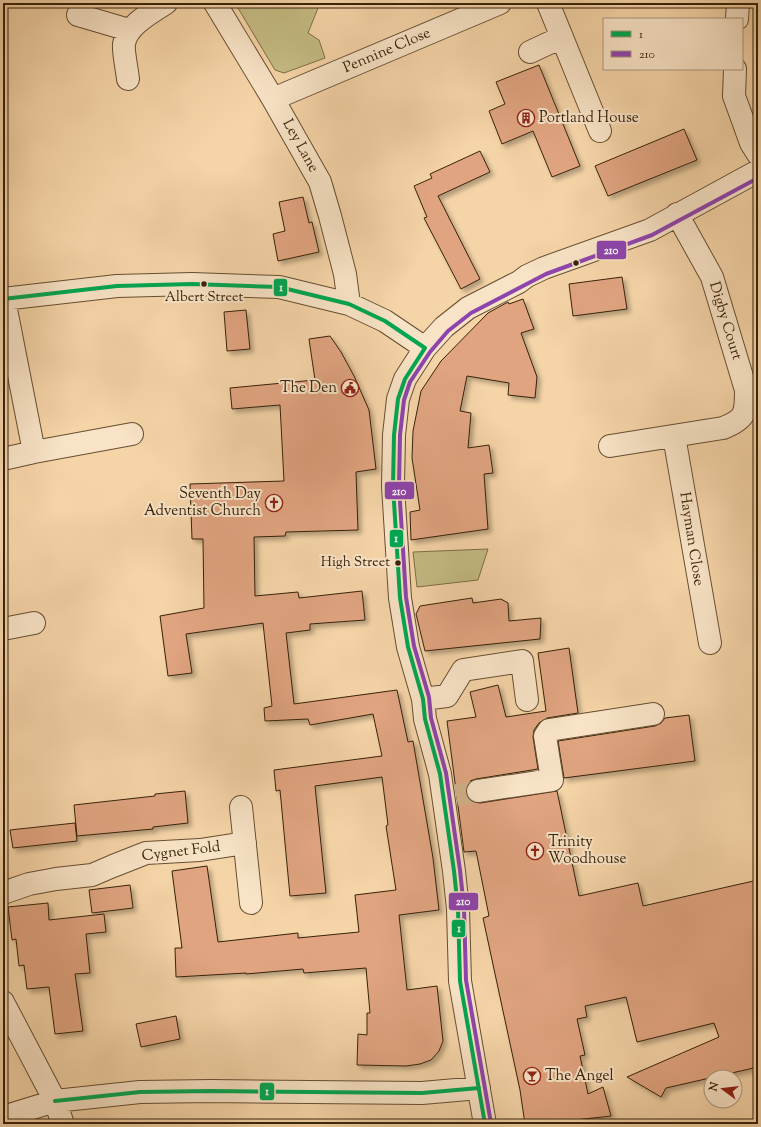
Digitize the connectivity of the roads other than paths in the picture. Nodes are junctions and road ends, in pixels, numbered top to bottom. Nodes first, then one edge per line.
1 (166, 3) edge
2 (215, 3) edge
3 (500, 3) edge
4 (548, 3) edge
5 (738, 3) edge
6 (78, 15) dead end
7 (737, 18) edge
8 (129, 30) junction
9 (562, 36) junction
10 (530, 52) dead end
11 (735, 70) edge
12 (128, 78) dead end
13 (273, 99) junction
14 (600, 131) dead end
15 (758, 154) edge
16 (758, 171) edge
17 (677, 214) junction
18 (4, 299) edge
19 (349, 304) junction
20 (425, 348) junction
21 (132, 434) dead end
22 (674, 436) junction
23 (610, 446) dead end
24 (34, 452) junction
25 (3, 459) edge
26 (34, 623) dead end
27 (3, 629) edge
28 (710, 643) dead end
29 (423, 699) junction
30 (527, 700) dead end
31 (653, 714) dead end
32 (478, 791) tunnel mouth
33 (240, 807) dead end
34 (245, 843) junction
35 (3, 893) edge
36 (251, 903) dead end
37 (3, 1002) edge
38 (479, 1088) junction
39 (55, 1101) junction
40 (3, 1117) edge
41 (63, 1124) edge
42 (485, 1124) edge

1 - 8 street
2 - 13 street, Ley Lane
3 - 13 street, Pennine Close
4 - 9 street
5 - 7 street
6 - 8 street
8 - 12 street
9 - 10 street
9 - 14 street
11 - 15 street
13 - 19 street, Ley Lane
16 - 17 street
17 - 20 street
17 - 22 street, Digby Court
18 - 19 street
18 - 24 street
19 - 20 street
20 - 29 street
21 - 24 street
22 - 23 street, Digby Court
22 - 28 street, Hayman Close
24 - 25 street
26 - 27 street
29 - 30 street
29 - 38 street
31 - 32 street
33 - 34 street
34 - 35 street, Cygnet Fold
34 - 36 street
37 - 39 street
38 - 39 street
38 - 42 street
39 - 40 street
39 - 41 street

